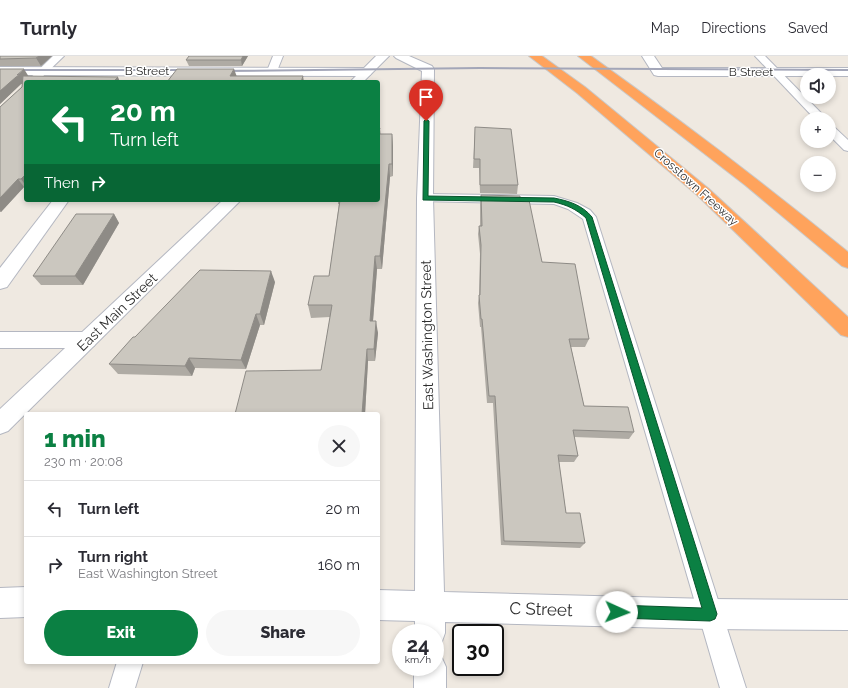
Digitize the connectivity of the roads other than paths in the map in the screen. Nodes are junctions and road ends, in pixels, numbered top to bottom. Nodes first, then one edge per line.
1 (59, 56) edge
2 (278, 56) edge
3 (383, 56) edge
4 (400, 56) edge
5 (535, 56) edge
6 (584, 56) edge
7 (760, 56) edge
8 (160, 66) junction
9 (654, 66) edge
10 (848, 67) edge
11 (773, 69) junction
12 (0, 71) edge
13 (43, 71) junction
14 (272, 71) junction
15 (366, 72) junction
16 (848, 72) edge
17 (33, 80) edge
18 (150, 80) edge
19 (358, 80) edge
20 (814, 112) edge
21 (836, 135) edge
22 (848, 147) edge
23 (425, 198) junction
24 (60, 202) edge
25 (231, 202) edge
26 (848, 262) edge
27 (0, 282) edge
28 (848, 329) edge
29 (0, 340) edge
30 (87, 340) junction
31 (0, 424) edge
32 (0, 602) edge
33 (24, 602) edge
34 (380, 606) edge
35 (710, 614) junction
36 (848, 615) edge
37 (430, 619) edge
38 (129, 664) edge
39 (430, 676) edge
40 (122, 688) edge
41 (430, 688) edge
42 (733, 688) edge

1 - 13 lane
2 - 14 lane
3 - 15 street
4 - 23 street, East Washington Street
5 - 28 highway, Crosstown Freeway
6 - 26 highway
7 - 11 lane
8 - 13 street, B Street
8 - 14 street, B Street
8 - 18 street
9 - 11 street, B Street
10 - 11 street
11 - 16 street, B Street
11 - 20 lane
12 - 13 street, B Street
13 - 17 lane
14 - 15 street, B Street
15 - 19 street
21 - 22 lane
23 - 35 lane
23 - 37 street, East Washington Street
24 - 27 street
25 - 30 street, East Main Street
29 - 30 street
30 - 31 street, East Main Street
32 - 33 street
34 - 37 street, C Street
35 - 36 street, C Street
35 - 37 street, C Street
35 - 42 lane
38 - 40 lane
39 - 41 street

